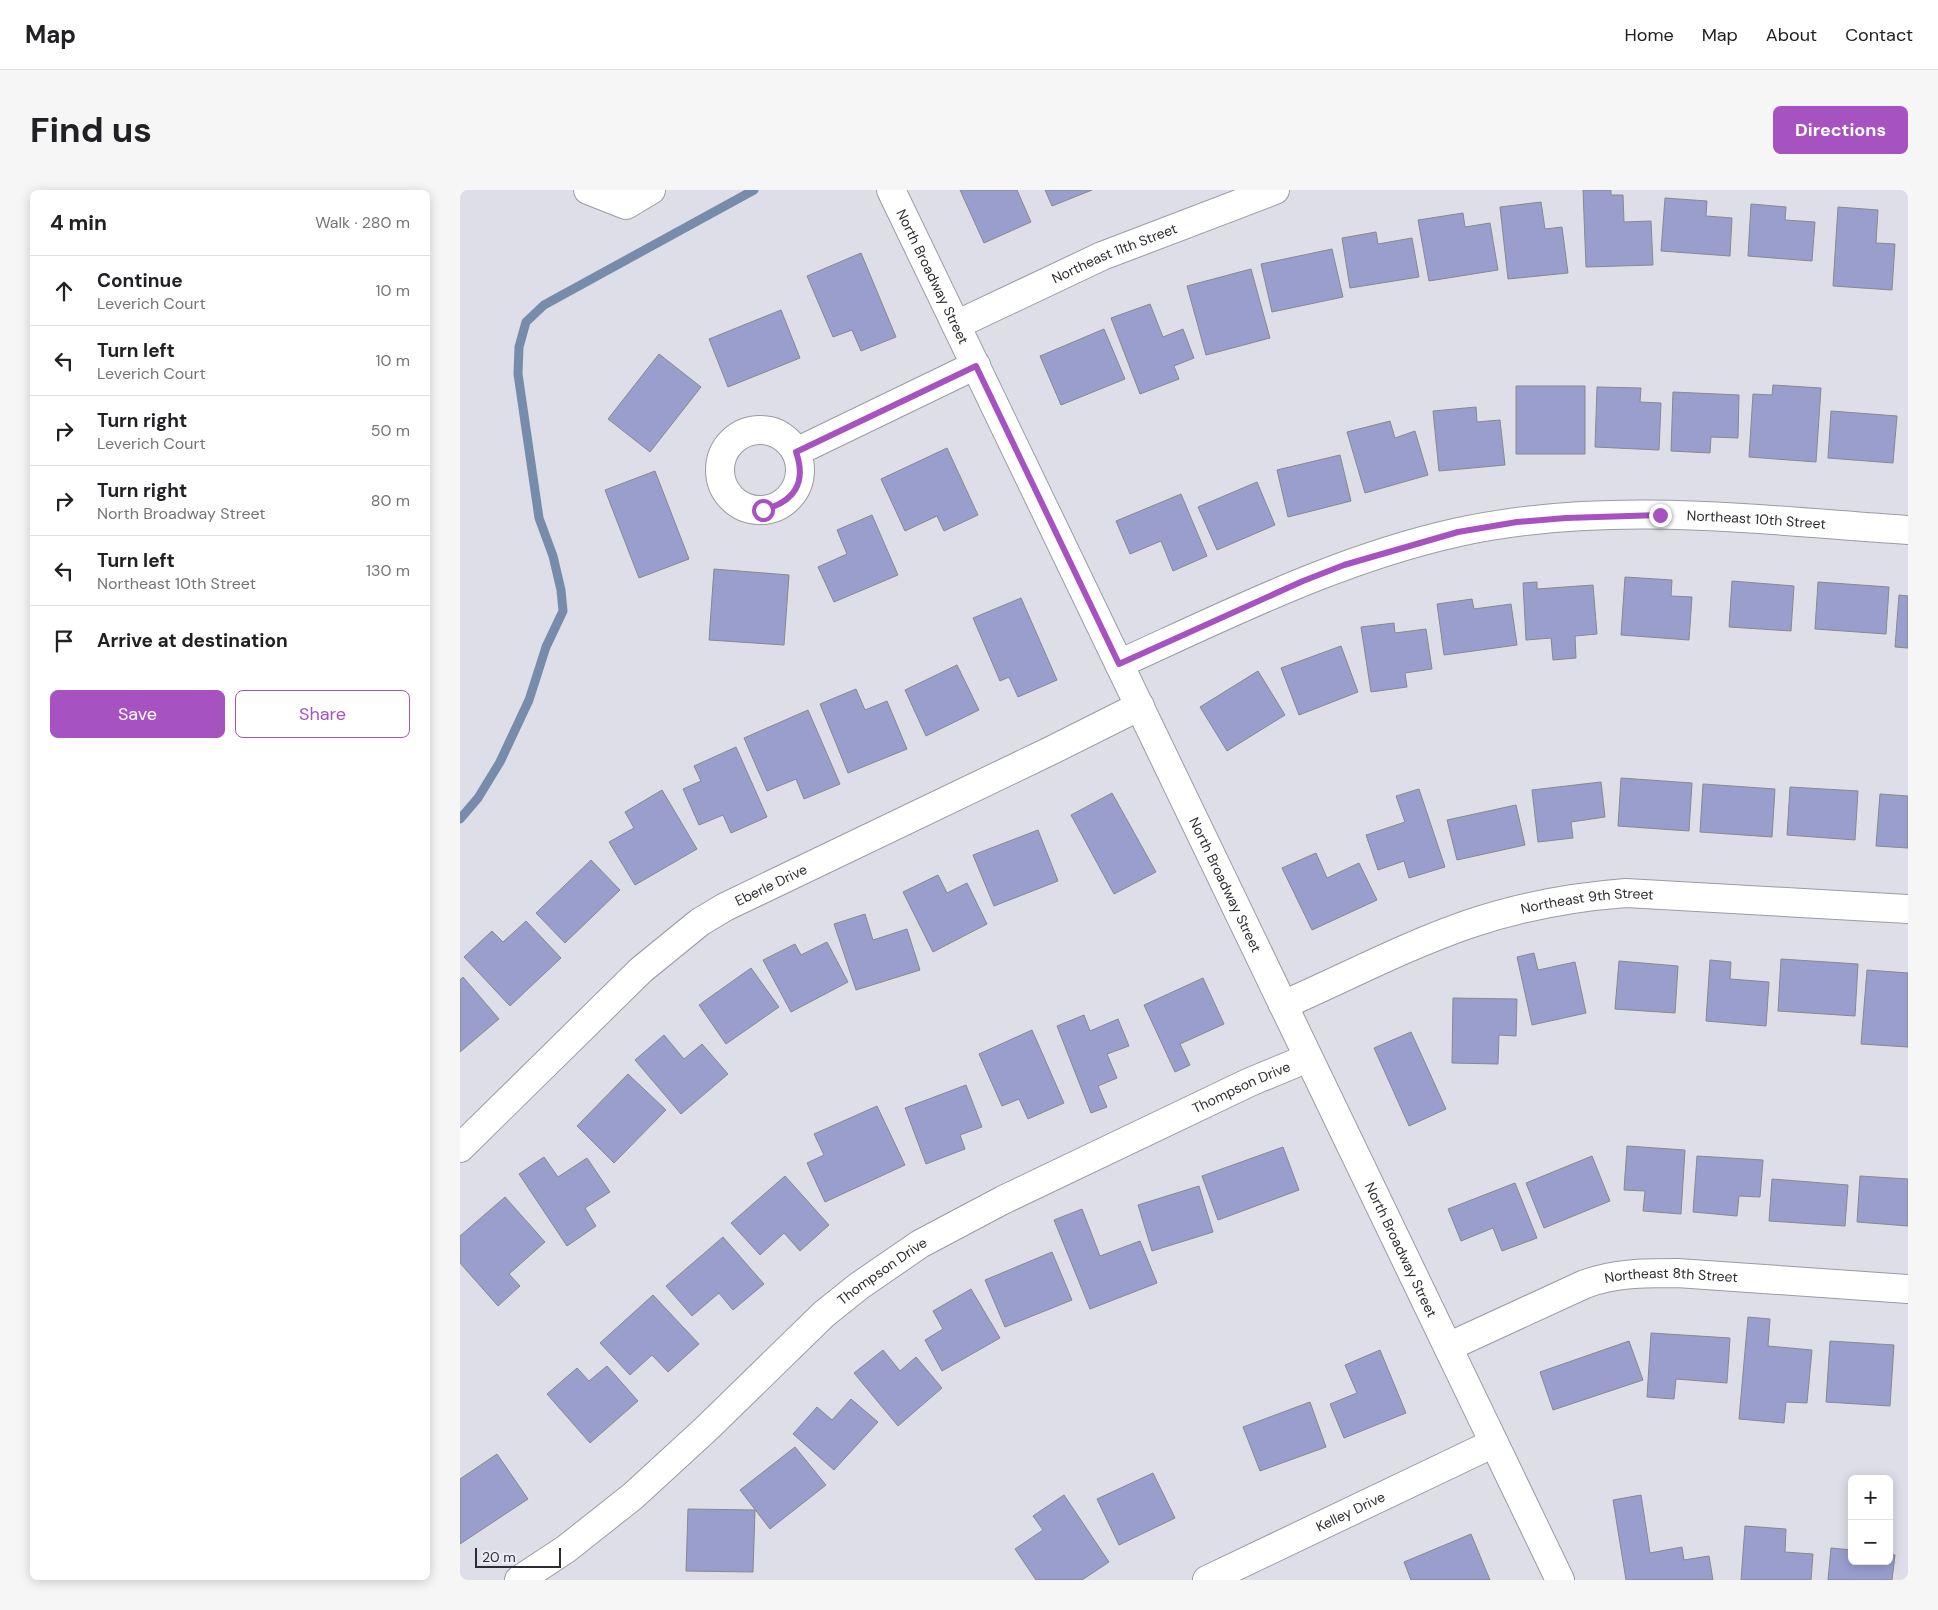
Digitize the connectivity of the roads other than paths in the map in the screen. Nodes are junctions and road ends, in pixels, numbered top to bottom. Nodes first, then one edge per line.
1 (588, 190) edge
2 (651, 190) edge
3 (891, 190) edge
4 (1275, 190) edge
5 (956, 326) junction
6 (976, 366) junction
7 (796, 452) dead end
8 (1908, 530) edge
9 (1119, 664) junction
10 (1140, 706) junction
11 (1908, 910) edge
12 (1284, 1005) junction
13 (1308, 1058) junction
14 (460, 1148) edge
15 (1908, 1289) edge
16 (1448, 1347) junction
17 (1494, 1442) junction
18 (519, 1580) edge
19 (1207, 1580) edge
20 (1560, 1580) edge

1 - 2 street
3 - 5 street, North Broadway Street
4 - 5 street, Northeast 11th Street
5 - 6 street, North Broadway Street
6 - 7 street
6 - 9 street, North Broadway Street
8 - 9 street, Northeast 10th Street
9 - 10 street, North Broadway Street
10 - 12 street, North Broadway Street
10 - 14 street, Eberle Drive
11 - 12 street, Northeast 9th Street
12 - 13 street, North Broadway Street
13 - 16 street, North Broadway Street
13 - 18 street, Thompson Drive
15 - 16 street, Northeast 8th Street
16 - 17 street, North Broadway Street
17 - 19 street, Kelley Drive
17 - 20 street, North Broadway Street

